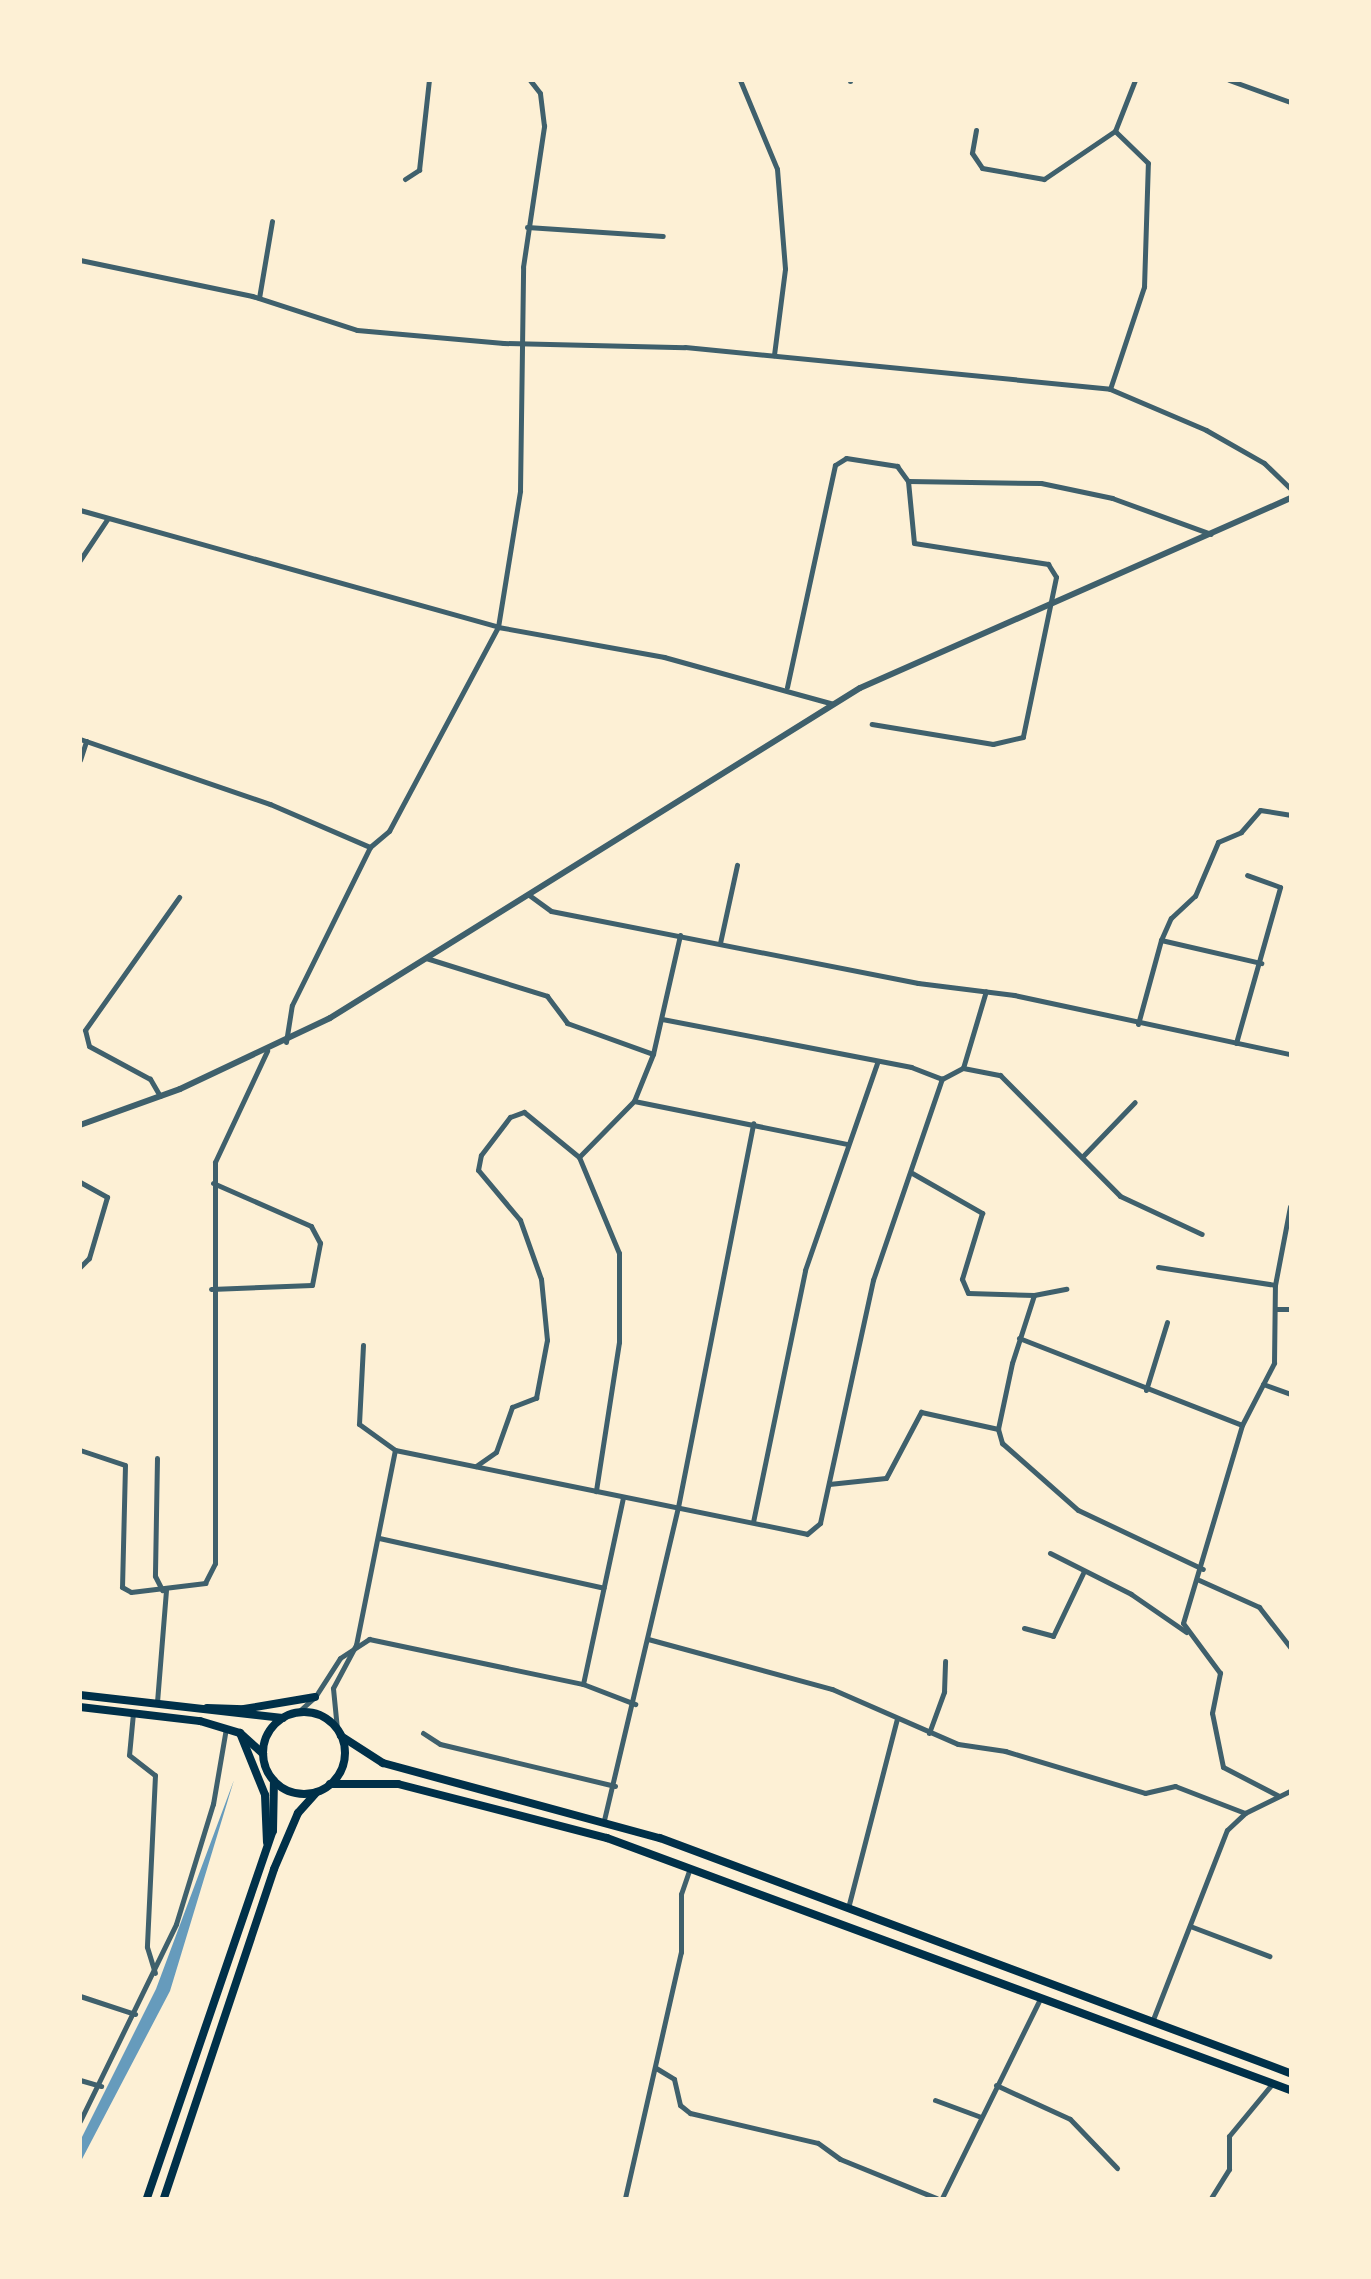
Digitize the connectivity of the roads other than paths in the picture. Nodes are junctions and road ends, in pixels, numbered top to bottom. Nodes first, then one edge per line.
1 (429, 80) edge
2 (530, 80) edge
3 (740, 80) edge
4 (1135, 80) edge
5 (1229, 80) edge
6 (1290, 102) edge
7 (976, 130) dead end
8 (1115, 131) junction
9 (405, 178) dead end
10 (272, 221) dead end
11 (527, 227) junction
12 (663, 236) dead end
13 (80, 260) edge
14 (259, 298) junction
15 (521, 344) junction
16 (774, 355) junction
17 (1110, 389) junction
18 (908, 481) junction
19 (1290, 488) edge
20 (1290, 498) edge
21 (80, 510) edge
22 (108, 518) junction
23 (1211, 534) junction
24 (80, 560) edge
25 (1052, 605) junction
26 (498, 627) junction
27 (786, 687) junction
28 (833, 704) junction
29 (872, 724) dead end
30 (83, 740) edge
31 (80, 760) edge
32 (1290, 815) edge
33 (370, 847) junction
34 (737, 865) dead end
35 (1247, 875) dead end
36 (529, 895) junction
37 (179, 897) dead end
38 (680, 934) junction
39 (1161, 940) junction
40 (720, 943) junction
41 (426, 958) junction
42 (1261, 963) junction
43 (986, 990) junction
44 (662, 1019) junction
45 (1138, 1024) junction
46 (286, 1042) junction
47 (1236, 1043) junction
48 (267, 1051) junction
49 (653, 1054) junction
50 (1290, 1054) edge
51 (877, 1063) junction
52 (962, 1068) junction
53 (942, 1079) junction
54 (160, 1096) junction
55 (634, 1101) junction
56 (1135, 1102) dead end
57 (752, 1124) junction
58 (80, 1125) edge
59 (848, 1144) junction
60 (579, 1157) junction
61 (1082, 1157) junction
62 (912, 1173) junction
63 (80, 1182) edge
64 (213, 1183) junction
65 (1290, 1206) edge
66 (1202, 1234) dead end
67 (80, 1267) edge
68 (1158, 1267) dead end
69 (1275, 1285) junction
70 (1066, 1289) dead end
71 (211, 1290) junction
72 (1034, 1295) junction
73 (1277, 1309) junction
74 (1290, 1309) edge
75 (1167, 1322) dead end
76 (1019, 1338) junction
77 (363, 1345) dead end
78 (1263, 1384) junction
79 (1146, 1390) junction
80 (1290, 1394) edge
81 (1242, 1425) junction
82 (998, 1429) junction
83 (80, 1450) edge
84 (395, 1450) junction
85 (156, 1458) dead end
86 (476, 1466) junction
87 (829, 1484) junction
88 (596, 1491) junction
89 (623, 1497) junction
90 (678, 1507) junction
91 (753, 1522) junction
92 (379, 1538) junction
93 (1050, 1553) dead end
94 (1203, 1569) junction
95 (1084, 1571) junction
96 (1199, 1580) junction
97 (604, 1588) junction
98 (164, 1590) junction
99 (1024, 1628) dead end
100 (1186, 1632) junction
101 (648, 1639) junction
102 (356, 1645) junction
103 (1290, 1647) edge
104 (945, 1661) dead end
105 (583, 1684) junction
106 (80, 1695) edge
107 (316, 1698) junction
108 (156, 1702) junction
109 (635, 1704) junction
110 (176, 1705) junction
111 (80, 1707) edge
112 (134, 1712) junction
113 (297, 1713) junction
114 (283, 1718) junction
115 (897, 1719) junction
116 (226, 1728) junction
117 (240, 1733) junction
118 (339, 1733) junction
119 (423, 1733) dead end
120 (929, 1733) junction
121 (263, 1755) junction
122 (274, 1782) junction
123 (330, 1784) junction
124 (615, 1786) junction
125 (1290, 1791) edge
126 (317, 1792) junction
127 (1279, 1796) junction
128 (1245, 1813) junction
129 (604, 1820) junction
130 (267, 1845) junction
131 (690, 1867) junction
132 (848, 1908) junction
133 (1190, 1926) junction
134 (1269, 1956) dead end
135 (155, 1973) junction
136 (80, 1996) edge
137 (1040, 1999) junction
138 (135, 2014) junction
139 (1152, 2022) junction
140 (656, 2068) junction
141 (1290, 2073) edge
142 (80, 2080) edge
143 (1272, 2084) junction
144 (996, 2085) junction
145 (101, 2086) junction
146 (1290, 2090) edge
147 (935, 2100) dead end
148 (981, 2117) junction
149 (80, 2121) edge
150 (1117, 2168) dead end
151 (147, 2199) edge
152 (164, 2199) edge
153 (625, 2199) edge
154 (936, 2199) edge
155 (942, 2199) edge
156 (1211, 2199) edge

1 - 9 street
2 - 11 street
3 - 16 street
4 - 8 street
5 - 6 street
7 - 8 street
8 - 17 street
10 - 14 street
11 - 12 street
11 - 15 street
13 - 14 street
14 - 15 street
15 - 16 street
15 - 26 street
16 - 17 street
17 - 19 street
18 - 23 street
18 - 25 street
18 - 27 street
20 - 23 street
21 - 22 street
22 - 24 street
22 - 26 street
23 - 25 street
25 - 28 street
25 - 29 street
26 - 27 street
26 - 33 street
27 - 28 street
28 - 36 street
30 - 31 street
30 - 33 street
32 - 39 street
33 - 46 street
34 - 40 street
35 - 42 street
36 - 38 street
36 - 41 street
37 - 54 street
38 - 40 street
38 - 44 street
39 - 42 street
39 - 45 street
40 - 43 street
41 - 46 street
41 - 49 street
42 - 47 street
43 - 45 street
43 - 52 street
44 - 49 street
44 - 51 street
45 - 47 street
46 - 48 street
47 - 50 street
48 - 54 street
48 - 64 street
49 - 55 street
51 - 53 street
51 - 59 street
52 - 53 street
52 - 61 street
53 - 62 street
54 - 58 street
55 - 57 street
55 - 60 street
56 - 61 street
57 - 59 street
57 - 90 street
59 - 91 street
60 - 86 street
60 - 88 street
61 - 66 street
62 - 72 street
62 - 87 street
63 - 67 street
64 - 71 street
64 - 71 street
65 - 69 street
68 - 69 street
69 - 73 street
70 - 72 street
71 - 98 street
72 - 76 street
73 - 74 street
73 - 78 street
75 - 79 street
76 - 79 street
76 - 82 street
77 - 84 street
78 - 80 street
78 - 81 street
79 - 81 street
81 - 94 street
82 - 87 street
82 - 94 street
83 - 98 street
84 - 86 street
84 - 92 street
85 - 98 street
86 - 88 street
87 - 91 street
88 - 89 street
89 - 90 street
89 - 97 street
90 - 91 street
90 - 101 street
92 - 97 street
92 - 102 street
93 - 95 street
94 - 96 street
95 - 99 street
95 - 100 street
96 - 100 street
96 - 103 street
97 - 105 street
98 - 108 street
100 - 127 street
101 - 109 street
101 - 115 street
102 - 105 street
102 - 107 street
102 - 118 street
104 - 120 street
105 - 109 street
106 - 108 main road
107 - 110 main road
107 - 113 street
108 - 110 main road
109 - 124 street
110 - 114 main road
111 - 112 main road
112 - 116 main road
112 - 135 street
113 - 114 main road
113 - 118 main road
114 - 121 main road
115 - 120 street
115 - 132 street
116 - 117 main road
116 - 135 street
117 - 121 main road
117 - 130 main road
118 - 123 main road
118 - 129 main road
119 - 124 street
120 - 128 street
121 - 122 main road
122 - 126 main road
122 - 130 main road
123 - 126 main road
123 - 131 main road
124 - 129 street
125 - 127 street
126 - 152 main road
127 - 128 street
128 - 133 street
129 - 132 main road
130 - 151 main road
131 - 137 main road
131 - 140 street
132 - 139 main road
133 - 134 street
133 - 139 street
135 - 138 street
136 - 138 street
137 - 143 main road
137 - 144 street
138 - 145 street
139 - 141 main road
140 - 153 street
140 - 154 street
142 - 145 street
143 - 146 main road
143 - 156 street
144 - 148 street
144 - 150 street
145 - 149 street
147 - 148 street
148 - 155 street

